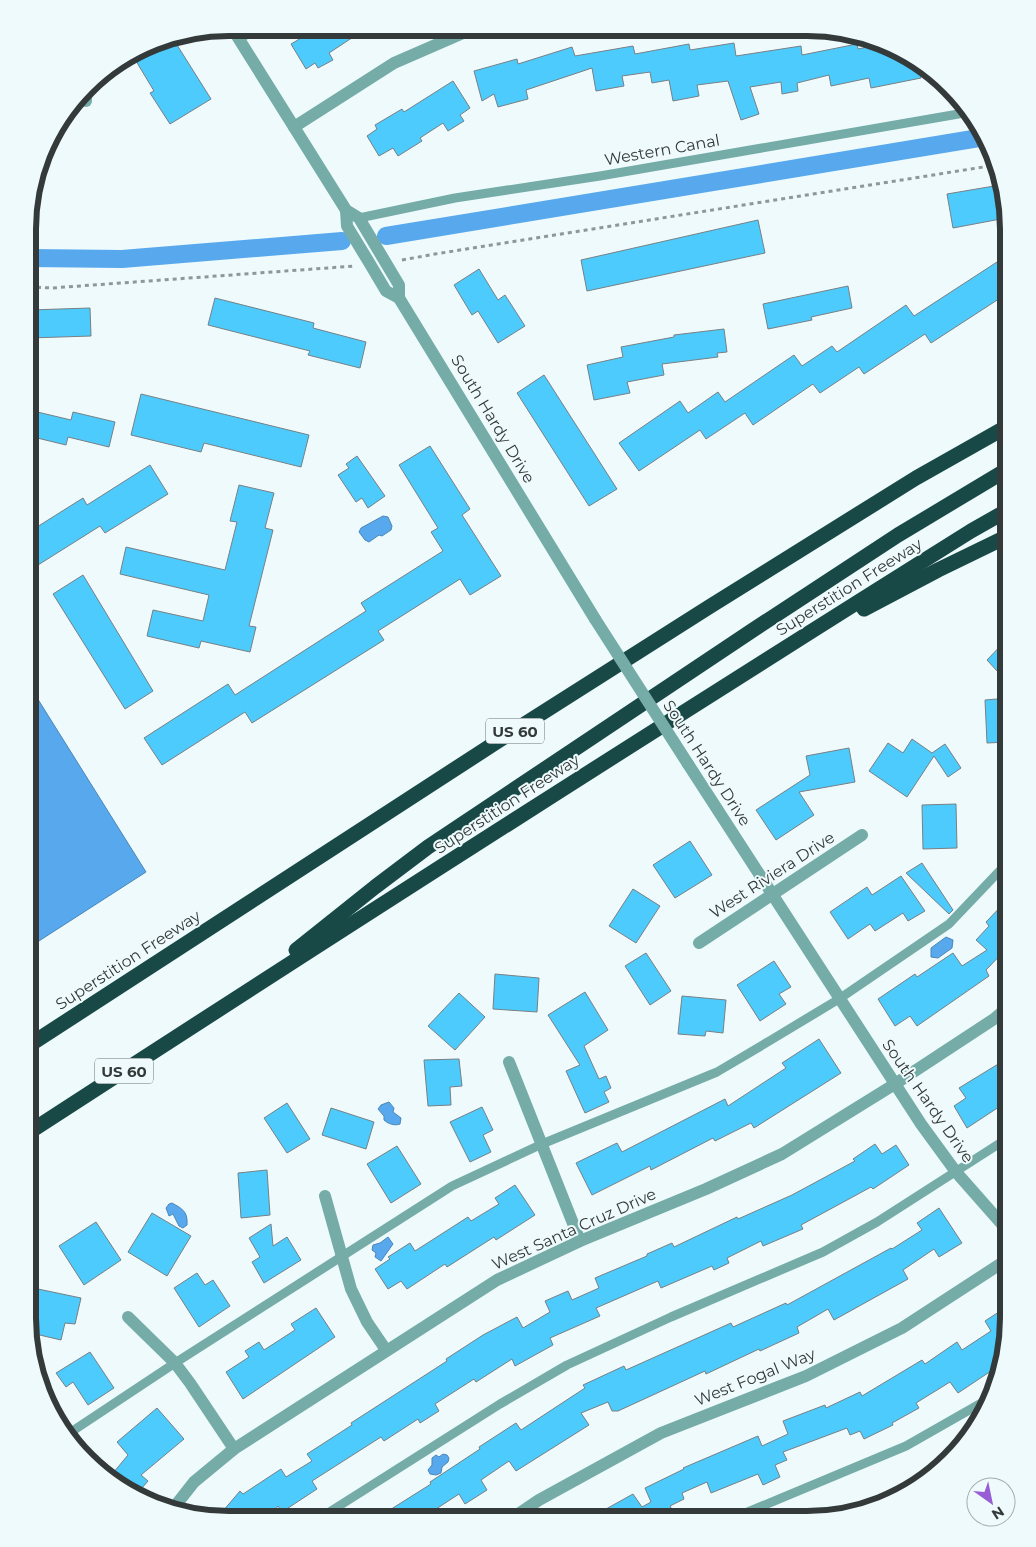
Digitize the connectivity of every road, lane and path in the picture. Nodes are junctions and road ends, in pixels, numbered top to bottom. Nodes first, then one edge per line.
1 (237, 36) edge
2 (244, 36) edge
3 (456, 36) edge
4 (239, 39) junction
5 (961, 114) edge
6 (294, 127) junction
7 (990, 166) edge
8 (346, 210) junction
9 (359, 218) junction
10 (398, 261) dead end
11 (363, 262) junction
12 (36, 288) edge
13 (399, 298) junction
14 (1000, 431) edge
15 (1000, 474) edge
16 (1000, 515) edge
17 (1000, 540) edge
18 (754, 667) junction
19 (862, 835) dead end
20 (1000, 870) edge
21 (772, 894) junction
22 (700, 943) dead end
23 (839, 998) junction
24 (219, 1008) junction
25 (1000, 1014) edge
26 (36, 1041) edge
27 (509, 1062) dead end
28 (894, 1084) junction
29 (36, 1128) edge
30 (1000, 1143) edge
31 (542, 1144) junction
32 (956, 1172) junction
33 (325, 1196) dead end
34 (1000, 1222) edge
35 (580, 1241) junction
36 (342, 1256) junction
37 (1000, 1264) edge
38 (128, 1317) dead end
39 (386, 1350) junction
40 (174, 1363) junction
41 (980, 1403) edge
42 (74, 1432) edge
43 (234, 1449) junction
44 (177, 1504) edge
45 (331, 1511) edge
46 (523, 1511) edge
47 (750, 1511) edge

1 - 4 street, South Hardy Drive
2 - 4 lane
3 - 6 street
4 - 6 street, South Hardy Drive
5 - 9 lane, Western Canal
6 - 8 street, South Hardy Drive
7 - 10 path
8 - 9 street, South Hardy Drive
8 - 11 street, South Hardy Drive
9 - 13 street, South Hardy Drive
11 - 12 path
11 - 13 street, South Hardy Drive
13 - 21 street, South Hardy Drive, bridge
14 - 26 highway, Superstition Freeway / US 60
15 - 24 highway
16 - 18 highway, Superstition Freeway / US 60
17 - 18 highway
18 - 24 highway, Superstition Freeway / US 60
19 - 21 street, West Riviera Drive
20 - 23 lane
21 - 22 street, West Riviera Drive
21 - 23 street, South Hardy Drive
23 - 28 street, South Hardy Drive
23 - 31 lane
24 - 29 highway, Superstition Freeway / US 60
25 - 28 street, West Santa Cruz Drive
27 - 31 street
28 - 32 street, South Hardy Drive
28 - 35 street, West Santa Cruz Drive
30 - 32 lane
31 - 35 street
31 - 36 lane
32 - 34 street, South Hardy Drive
32 - 45 lane
33 - 36 street
35 - 39 street, West Santa Cruz Drive
36 - 39 street
36 - 40 lane
37 - 46 street, West Fogal Way
38 - 40 street
39 - 43 street, West Santa Cruz Drive
40 - 42 lane
40 - 43 street
41 - 47 lane
43 - 44 street, West Santa Cruz Drive

